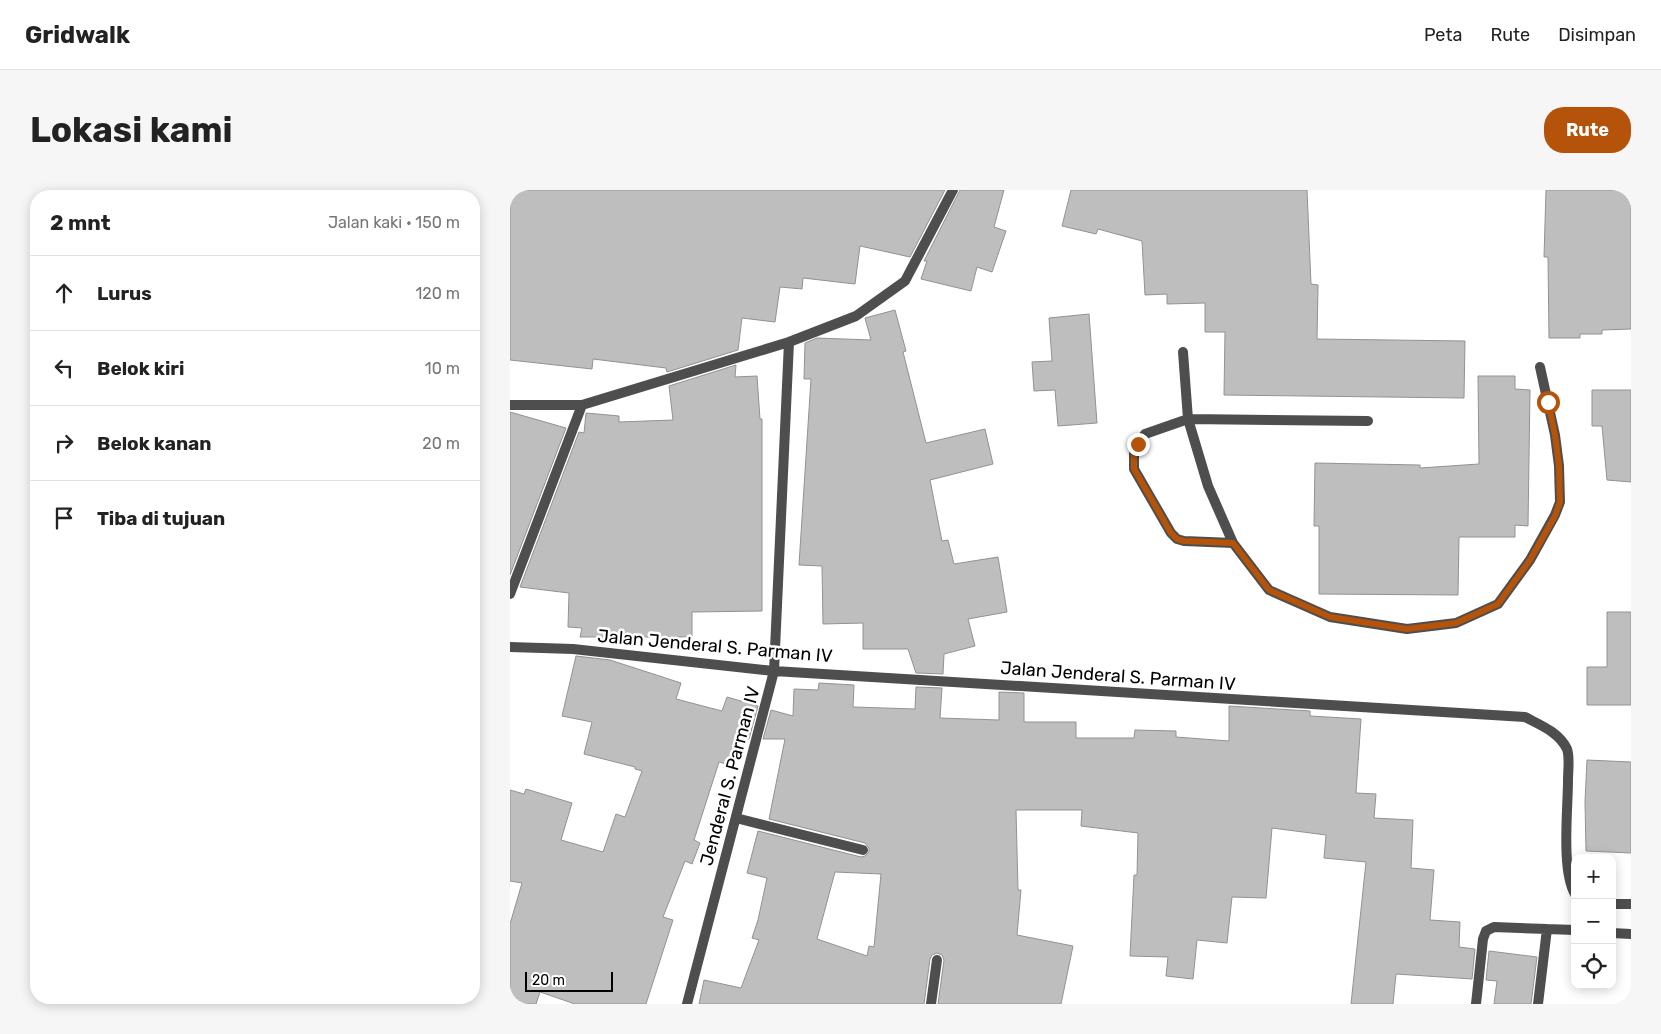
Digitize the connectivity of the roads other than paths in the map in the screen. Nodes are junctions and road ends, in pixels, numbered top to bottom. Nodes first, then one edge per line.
1 (954, 190) edge
2 (790, 342) junction
3 (1183, 352) dead end
4 (1540, 367) dead end
5 (582, 405) junction
6 (510, 406) edge
7 (1188, 419) junction
8 (1368, 421) dead end
9 (1233, 543) junction
10 (510, 594) edge
11 (510, 647) edge
12 (774, 671) junction
13 (736, 818) junction
14 (863, 850) dead end
15 (1571, 887) edge
16 (1616, 904) edge
17 (1631, 904) edge
18 (1547, 928) junction
19 (1571, 930) edge
20 (1616, 933) edge
21 (1631, 934) edge
22 (937, 960) dead end
23 (687, 1004) edge
24 (931, 1004) edge
25 (1476, 1004) edge
26 (1538, 1004) edge

1 - 2 street
2 - 5 street
2 - 12 street, Jenderal S. Parman IV
3 - 7 street
4 - 9 street
5 - 6 street
5 - 10 street
7 - 8 street
7 - 9 street
7 - 9 street
11 - 12 street, Jalan Jenderal S. Parman IV
12 - 13 street, Jenderal S. Parman IV
12 - 15 street, Jalan Jenderal S. Parman IV
13 - 14 street
13 - 23 street, Jenderal S. Parman IV
16 - 17 street
18 - 19 street
18 - 25 street
18 - 26 street
20 - 21 street
22 - 24 street

